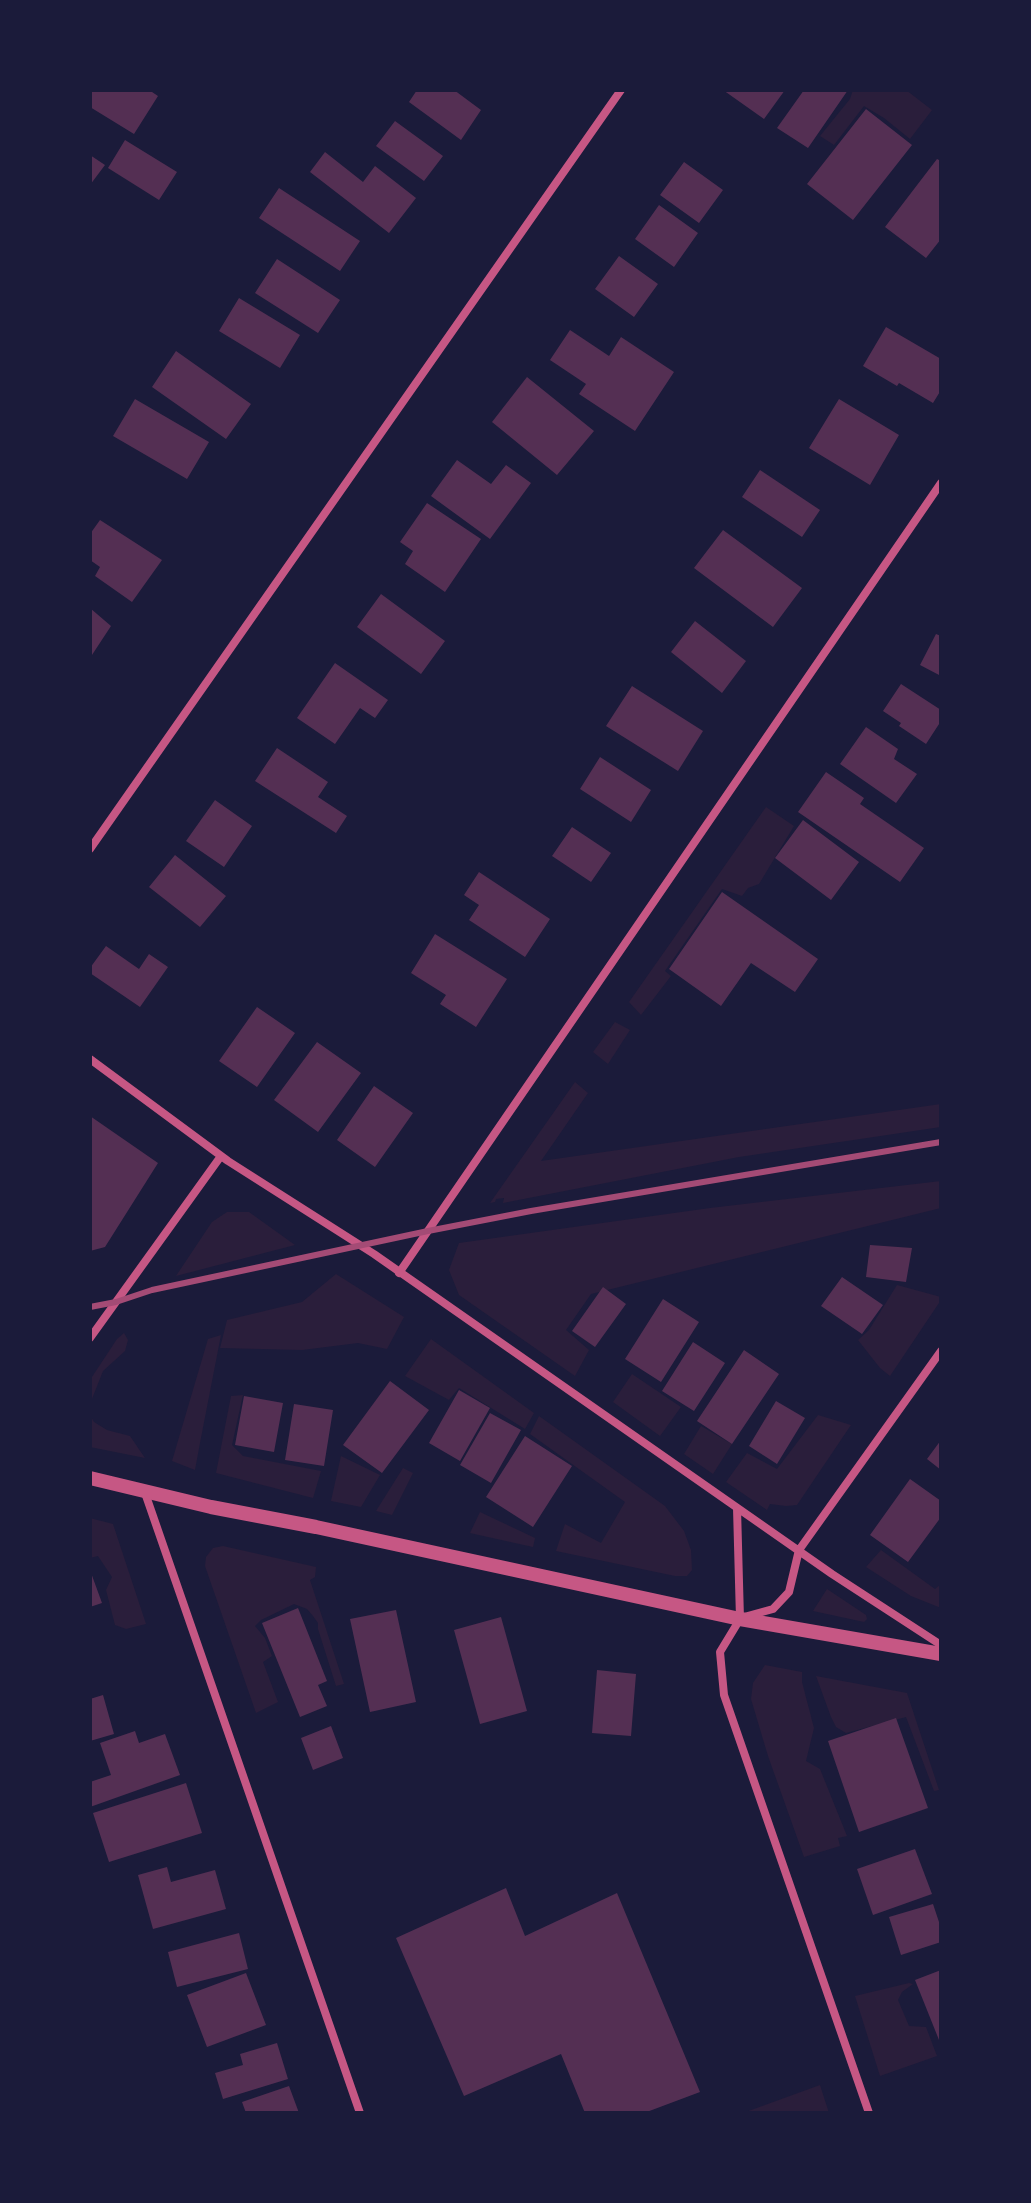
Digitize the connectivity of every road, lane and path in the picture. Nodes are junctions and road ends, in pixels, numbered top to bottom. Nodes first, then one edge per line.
1 (621, 90) edge
2 (941, 483) edge
3 (90, 849) edge
4 (90, 1059) edge
5 (221, 1156) junction
6 (399, 1273) junction
7 (90, 1338) edge
8 (941, 1351) edge
9 (90, 1478) edge
10 (143, 1490) junction
11 (737, 1508) junction
12 (799, 1550) junction
13 (740, 1619) junction
14 (941, 1645) edge
15 (941, 1654) edge
16 (360, 2113) edge
17 (869, 2113) edge

1 - 3 street
2 - 6 street
4 - 5 street
5 - 6 street
5 - 7 street
6 - 11 street
8 - 12 street
9 - 10 street
10 - 13 street
10 - 16 street
11 - 12 street
11 - 13 street
12 - 13 street
12 - 14 street
13 - 15 street
13 - 17 street

